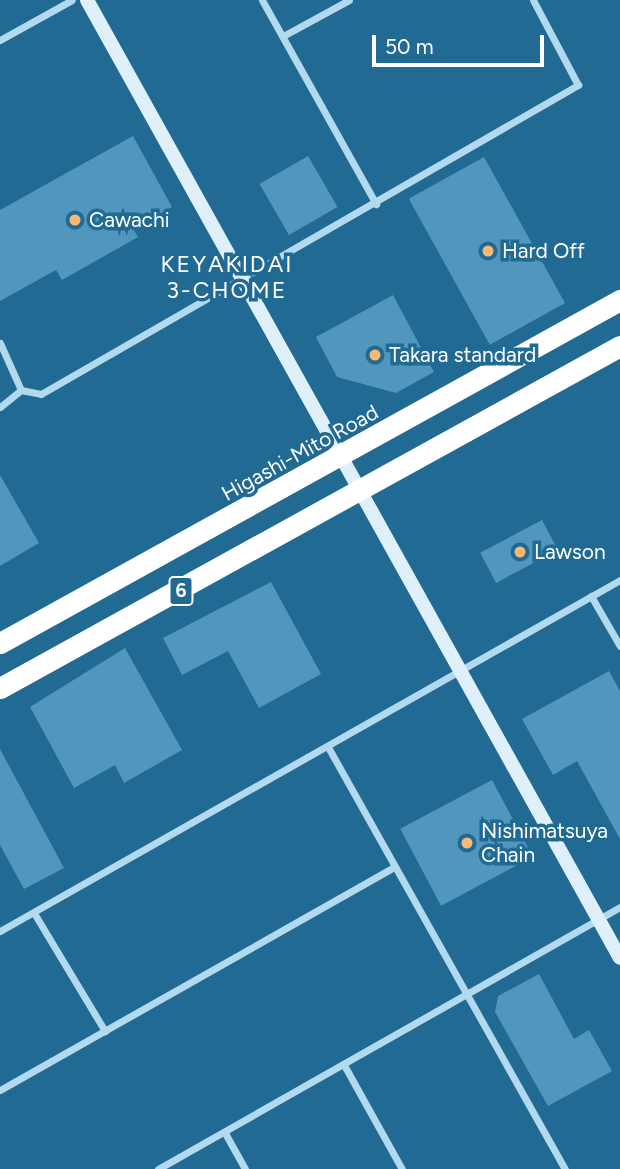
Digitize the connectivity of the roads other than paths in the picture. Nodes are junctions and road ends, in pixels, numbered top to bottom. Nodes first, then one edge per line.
1 (72, 0) edge
2 (87, 0) edge
3 (262, 0) edge
4 (349, 0) edge
5 (533, 0) edge
6 (283, 36) junction
7 (0, 40) edge
8 (376, 204) junction
9 (242, 279) junction
10 (620, 300) edge
11 (0, 343) edge
12 (620, 346) edge
13 (21, 390) junction
14 (0, 407) edge
15 (342, 458) junction
16 (360, 491) junction
17 (620, 580) edge
18 (590, 596) junction
19 (0, 643) edge
20 (620, 646) edge
21 (459, 668) junction
22 (0, 688) edge
23 (328, 747) junction
24 (392, 868) junction
25 (620, 907) edge
26 (34, 913) junction
27 (598, 919) junction
28 (0, 931) edge
29 (620, 958) edge
30 (467, 991) junction
31 (105, 1031) junction
32 (344, 1065) junction
33 (0, 1090) edge
34 (225, 1133) junction
35 (158, 1169) edge
36 (245, 1169) edge
37 (402, 1169) edge
38 (565, 1169) edge

1 - 7 street
2 - 9 street
3 - 6 street
4 - 6 street
5 - 8 street
6 - 8 street
8 - 9 street
9 - 13 street
9 - 15 street
10 - 15 highway, Higashi-Mito Road / 6
11 - 13 street
12 - 16 highway, 6
13 - 14 street
15 - 16 street
15 - 19 highway, Higashi-Mito Road / 6
16 - 21 street
16 - 22 highway, 6
17 - 18 street
18 - 20 street
18 - 21 street
21 - 23 street
21 - 27 street
23 - 24 street
23 - 26 street
24 - 30 street
24 - 31 street
25 - 27 street
26 - 28 street
26 - 31 street
27 - 29 street
27 - 30 street
30 - 32 street
30 - 38 street
31 - 33 street
32 - 34 street
32 - 37 street
34 - 35 street
34 - 36 street

